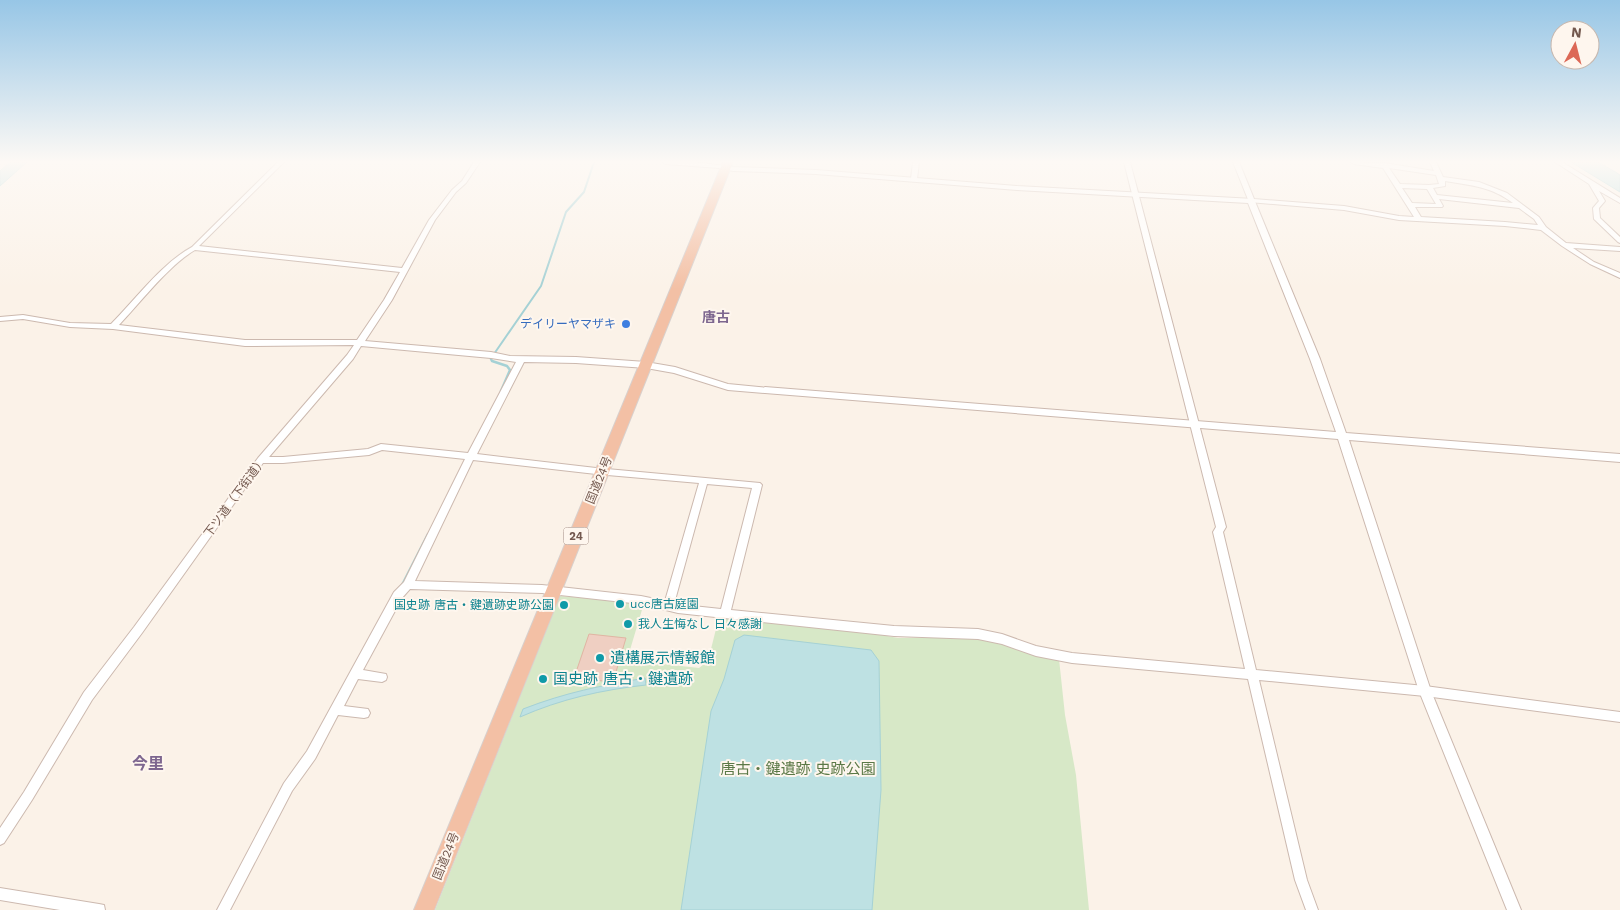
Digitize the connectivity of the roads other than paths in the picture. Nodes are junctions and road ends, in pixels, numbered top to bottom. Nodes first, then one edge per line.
1 (238, 204) edge
2 (444, 204) edge
3 (711, 204) edge
4 (1139, 204) edge
5 (1252, 204) edge
6 (1289, 204) edge
7 (1439, 204) edge
8 (1506, 204) edge
9 (1599, 204) edge
10 (1409, 205) joint
11 (1520, 206) joint
12 (1419, 219) junction
13 (1543, 228) junction
14 (1620, 241) edge
15 (1564, 245) junction
16 (194, 248) junction
17 (1620, 249) edge
18 (405, 270) junction
19 (1620, 276) edge
20 (0, 319) edge
21 (113, 328) junction
22 (360, 343) junction
23 (520, 360) junction
24 (646, 366) junction
25 (765, 390) joint
26 (1193, 425) junction
27 (1342, 435) junction
28 (467, 455) junction
29 (1620, 458) edge
30 (262, 460) junction
31 (603, 471) junction
32 (704, 480) junction
33 (408, 585) junction
34 (553, 591) junction
35 (668, 606) junction
36 (724, 613) junction
37 (355, 674) junction
38 (1252, 674) junction
39 (382, 677) dead end
40 (1425, 691) junction
41 (336, 710) junction
42 (364, 713) dead end
43 (1620, 717) edge
44 (0, 839) edge
45 (0, 894) edge
46 (82, 909) edge
47 (99, 910) edge
48 (222, 910) edge
49 (424, 910) edge
50 (1312, 910) edge
51 (1514, 910) edge

1 - 16 street
2 - 18 street, 下ツ道（下街道）
3 - 24 highway, 国道24号 / 24
4 - 26 street
5 - 27 street
6 - 12 street
7 - 10 street
8 - 11 street
9 - 14 street
10 - 12 street
11 - 13 street
12 - 13 street
13 - 15 street
15 - 17 street
15 - 19 street
16 - 18 street
16 - 21 street
18 - 22 street, 下ツ道（下街道）
20 - 21 street
21 - 22 street
22 - 23 street
22 - 30 street, 下ツ道（下街道）
23 - 24 street
23 - 28 street
24 - 25 street
24 - 31 highway, 国道24号 / 24
25 - 26 street
26 - 27 street
26 - 38 street
27 - 29 street
27 - 40 street
28 - 30 street
28 - 31 street
28 - 33 street
30 - 44 street, 下ツ道（下街道）
31 - 32 street
31 - 34 highway, 国道24号 / 24
32 - 35 street
32 - 36 street
33 - 34 street
33 - 37 street
34 - 35 street
34 - 49 highway, 国道24号 / 24
35 - 36 street
36 - 38 street
37 - 39 street
37 - 41 street
38 - 40 street
38 - 50 street
40 - 43 street
40 - 51 street
41 - 42 street
41 - 48 street
45 - 46 street
46 - 47 street

